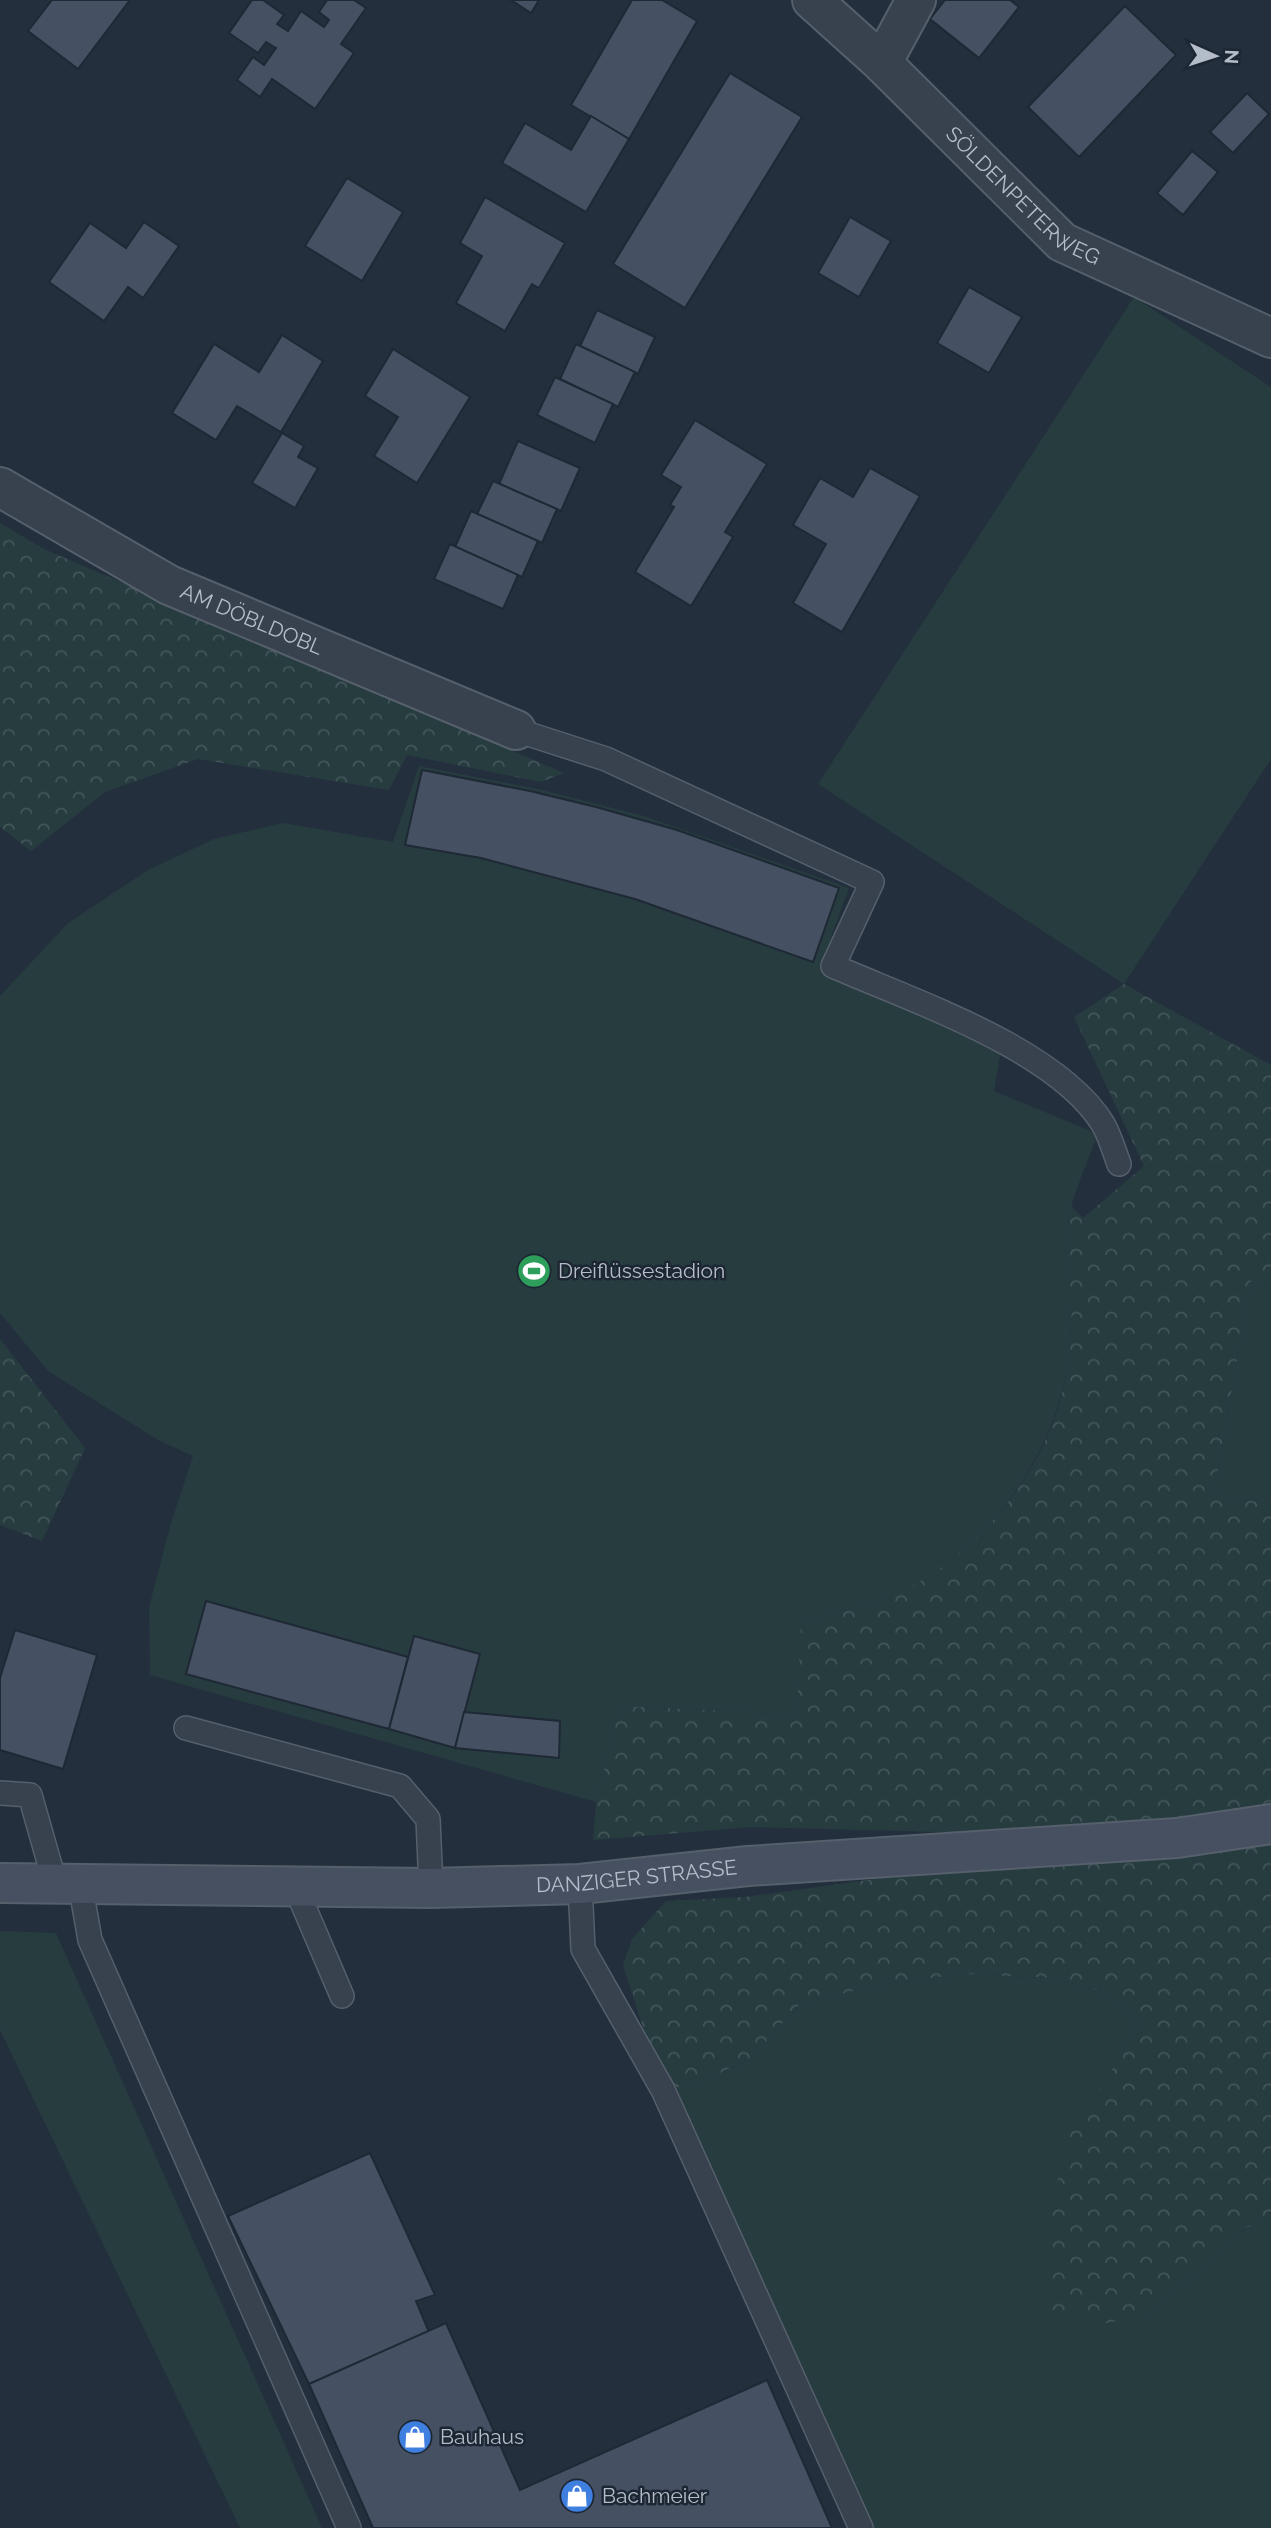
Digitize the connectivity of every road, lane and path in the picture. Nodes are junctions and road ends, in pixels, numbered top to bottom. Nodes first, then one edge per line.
1 (812, 0) edge
2 (916, 0) edge
3 (882, 63) junction
4 (1271, 338) edge
5 (0, 487) edge
6 (516, 730) joint
7 (1119, 1164) dead end
8 (186, 1728) dead end
9 (0, 1793) edge
10 (1271, 1824) edge
11 (0, 1883) edge
12 (68, 1883) junction
13 (580, 1884) junction
14 (295, 1886) junction
15 (431, 1888) junction
16 (342, 1996) dead end
17 (349, 2528) edge
18 (861, 2528) edge

1 - 3 street, SÖLDENPETERWEG
2 - 3 street
3 - 4 street, SÖLDENPETERWEG
5 - 6 street, AM DÖBLDOBL
6 - 7 lane
8 - 15 lane
9 - 12 lane
10 - 13 street, DANZIGER STRASSE
11 - 12 street, DANZIGER STRASSE
12 - 14 street, DANZIGER STRASSE
12 - 17 lane
13 - 15 street, DANZIGER STRASSE
13 - 18 lane
14 - 15 street, DANZIGER STRASSE
14 - 16 lane

